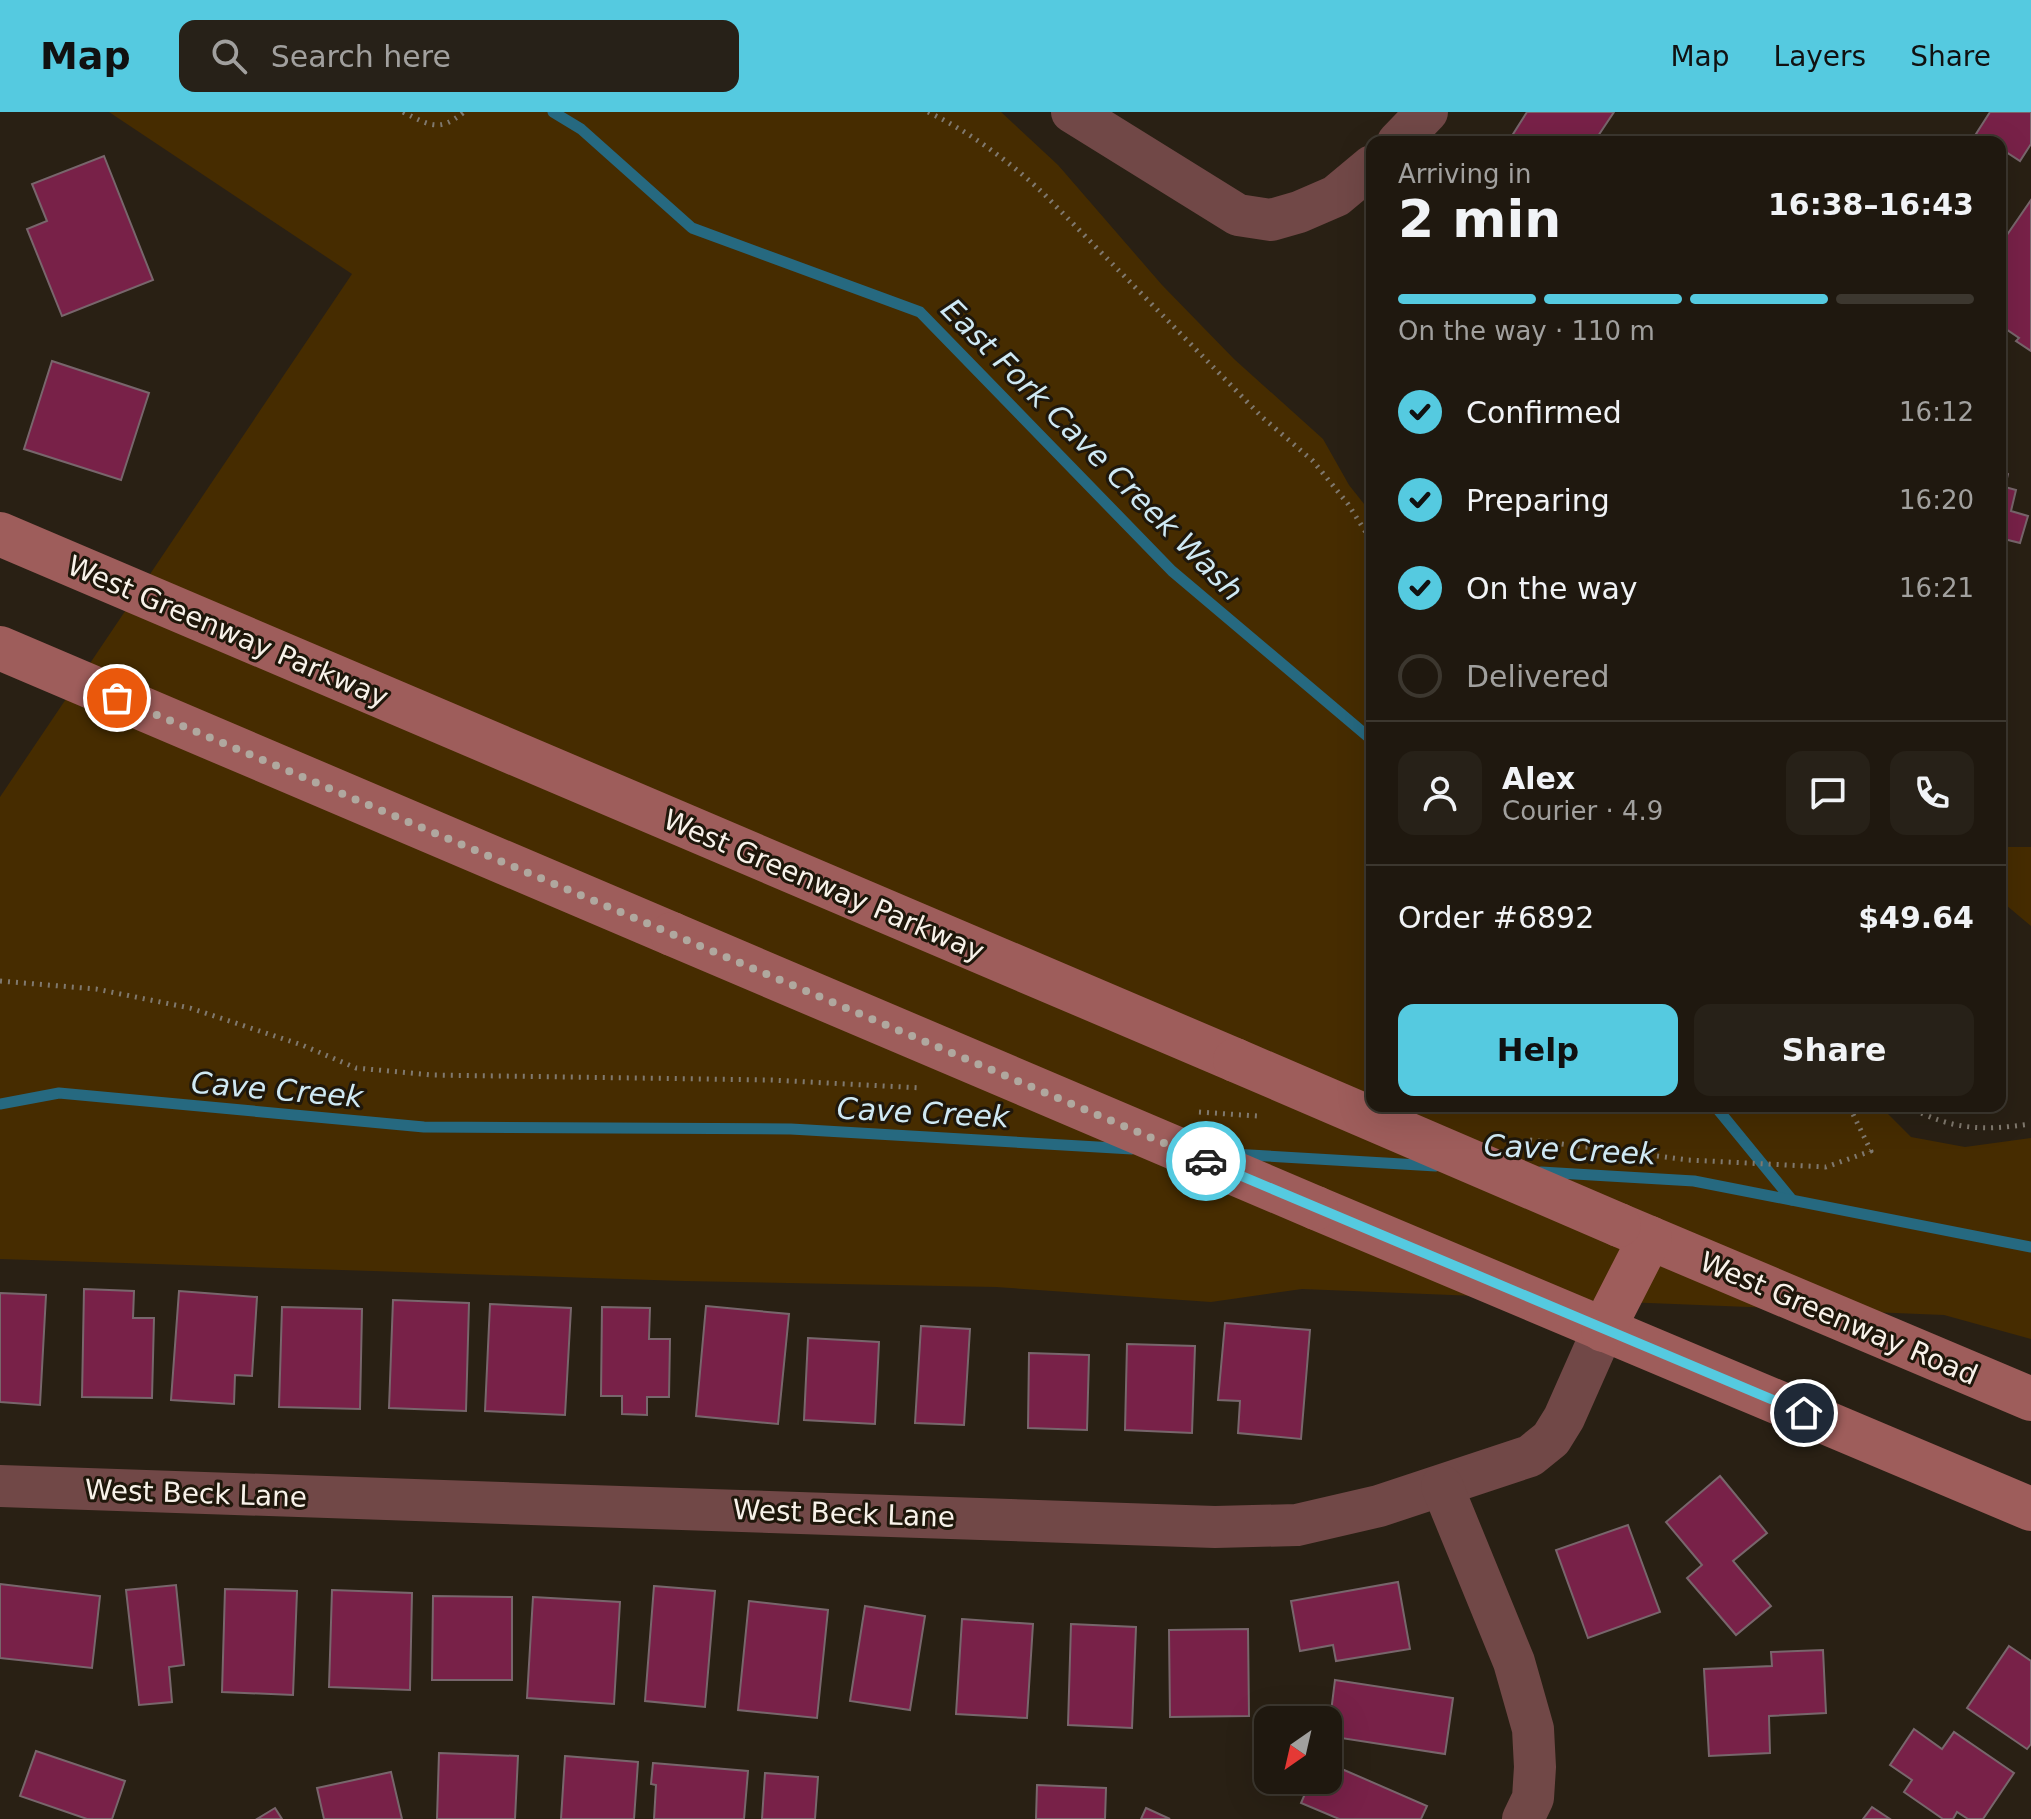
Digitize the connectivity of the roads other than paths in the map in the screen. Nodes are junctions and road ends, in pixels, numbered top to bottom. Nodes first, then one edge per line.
1 (1072, 112) edge
2 (1427, 112) edge
3 (1404, 136) edge
4 (1366, 171) edge
5 (0, 534) edge
6 (0, 648) edge
7 (1648, 1238) junction
8 (1603, 1330) junction
9 (2031, 1399) edge
10 (0, 1486) edge
11 (1442, 1486) junction
12 (2031, 1509) edge
13 (1523, 1819) edge

1 - 4 street
2 - 3 street
5 - 7 main road, West Greenway Parkway, bridge
6 - 8 main road, bridge
7 - 8 main road
7 - 9 main road, West Greenway Road
8 - 11 street, West Beck Lane
8 - 12 main road
10 - 11 street, West Beck Lane
11 - 13 street

